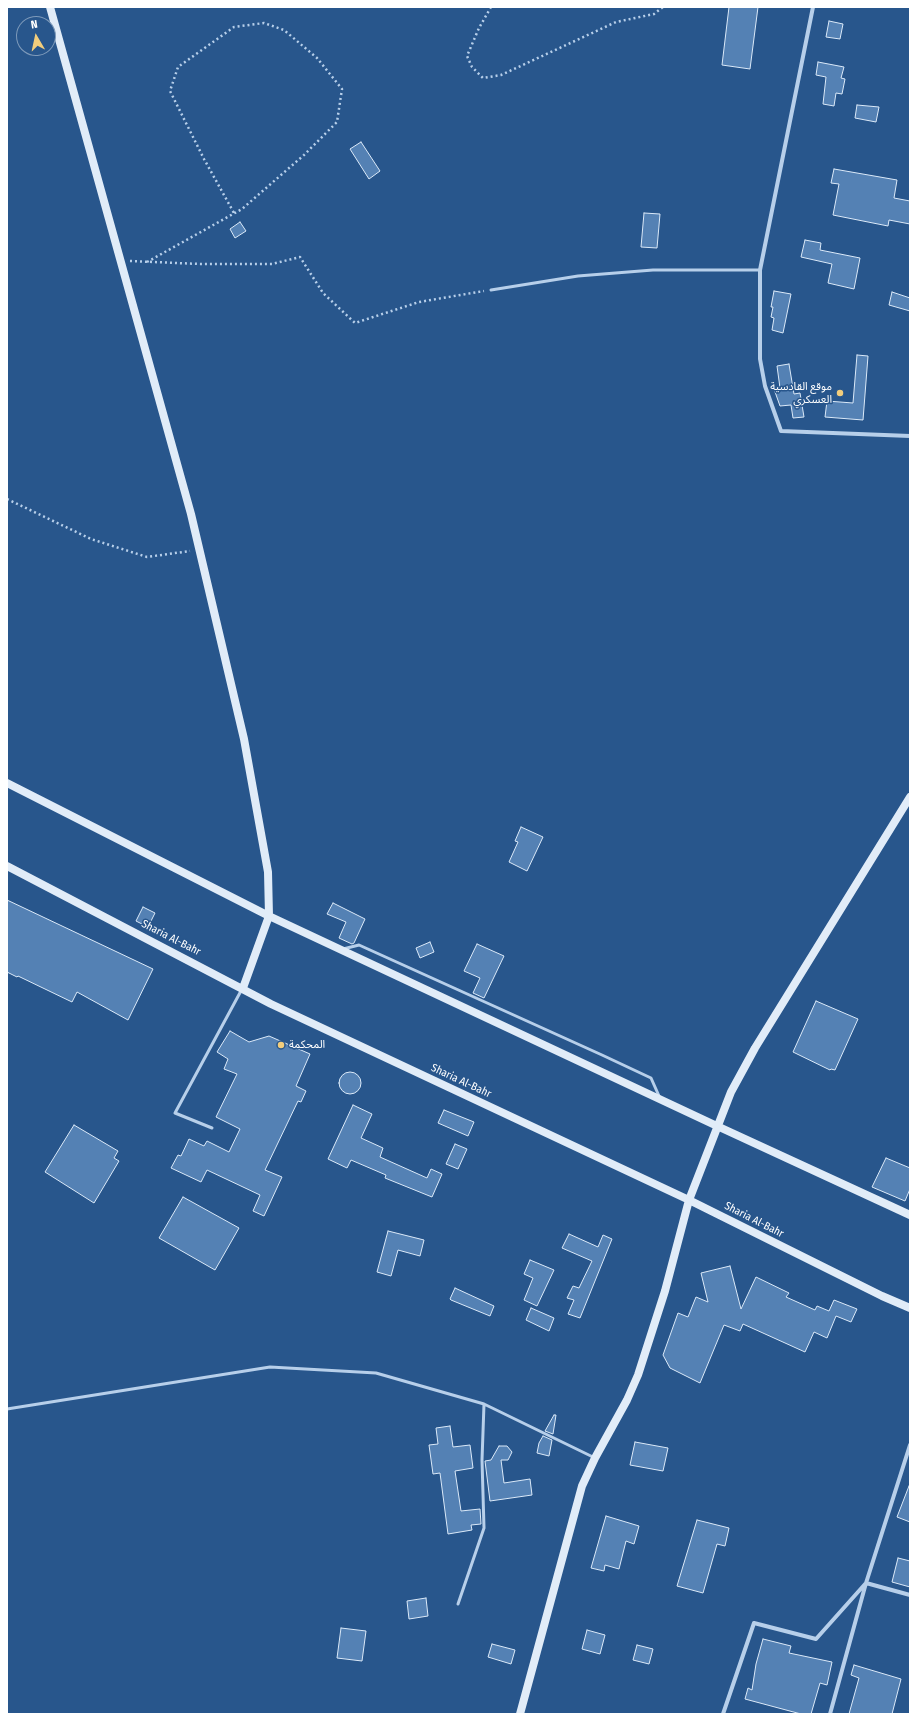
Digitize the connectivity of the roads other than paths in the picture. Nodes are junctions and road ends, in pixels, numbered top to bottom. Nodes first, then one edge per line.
1 (50, 7) edge
2 (813, 7) edge
3 (760, 270) junction
4 (491, 290) road end
5 (910, 436) edge
6 (7, 783) edge
7 (910, 797) edge
8 (7, 866) edge
9 (269, 916) junction
10 (340, 950) junction
11 (243, 988) junction
12 (660, 1099) junction
13 (717, 1126) junction
14 (212, 1128) dead end
15 (689, 1200) junction
16 (910, 1215) edge
17 (910, 1308) edge
18 (484, 1404) junction
19 (7, 1409) edge
20 (910, 1445) edge
21 (595, 1458) junction
22 (866, 1583) junction
23 (910, 1595) edge
24 (458, 1604) dead end
25 (520, 1714) edge
26 (723, 1714) edge
27 (830, 1714) edge

1 - 9 street
2 - 3 street
3 - 4 lane
3 - 5 street
6 - 9 street
7 - 13 street
8 - 11 street, Sharia Al-Bahr
9 - 10 street
9 - 11 street
10 - 12 street
10 - 12 lane
11 - 14 lane
11 - 15 street, Sharia Al-Bahr
12 - 13 street
13 - 15 street
13 - 16 street
15 - 17 street, Sharia Al-Bahr
15 - 21 street
18 - 19 lane
18 - 21 lane
18 - 24 lane
20 - 22 street
21 - 25 street
22 - 23 street
22 - 26 street
22 - 27 street

